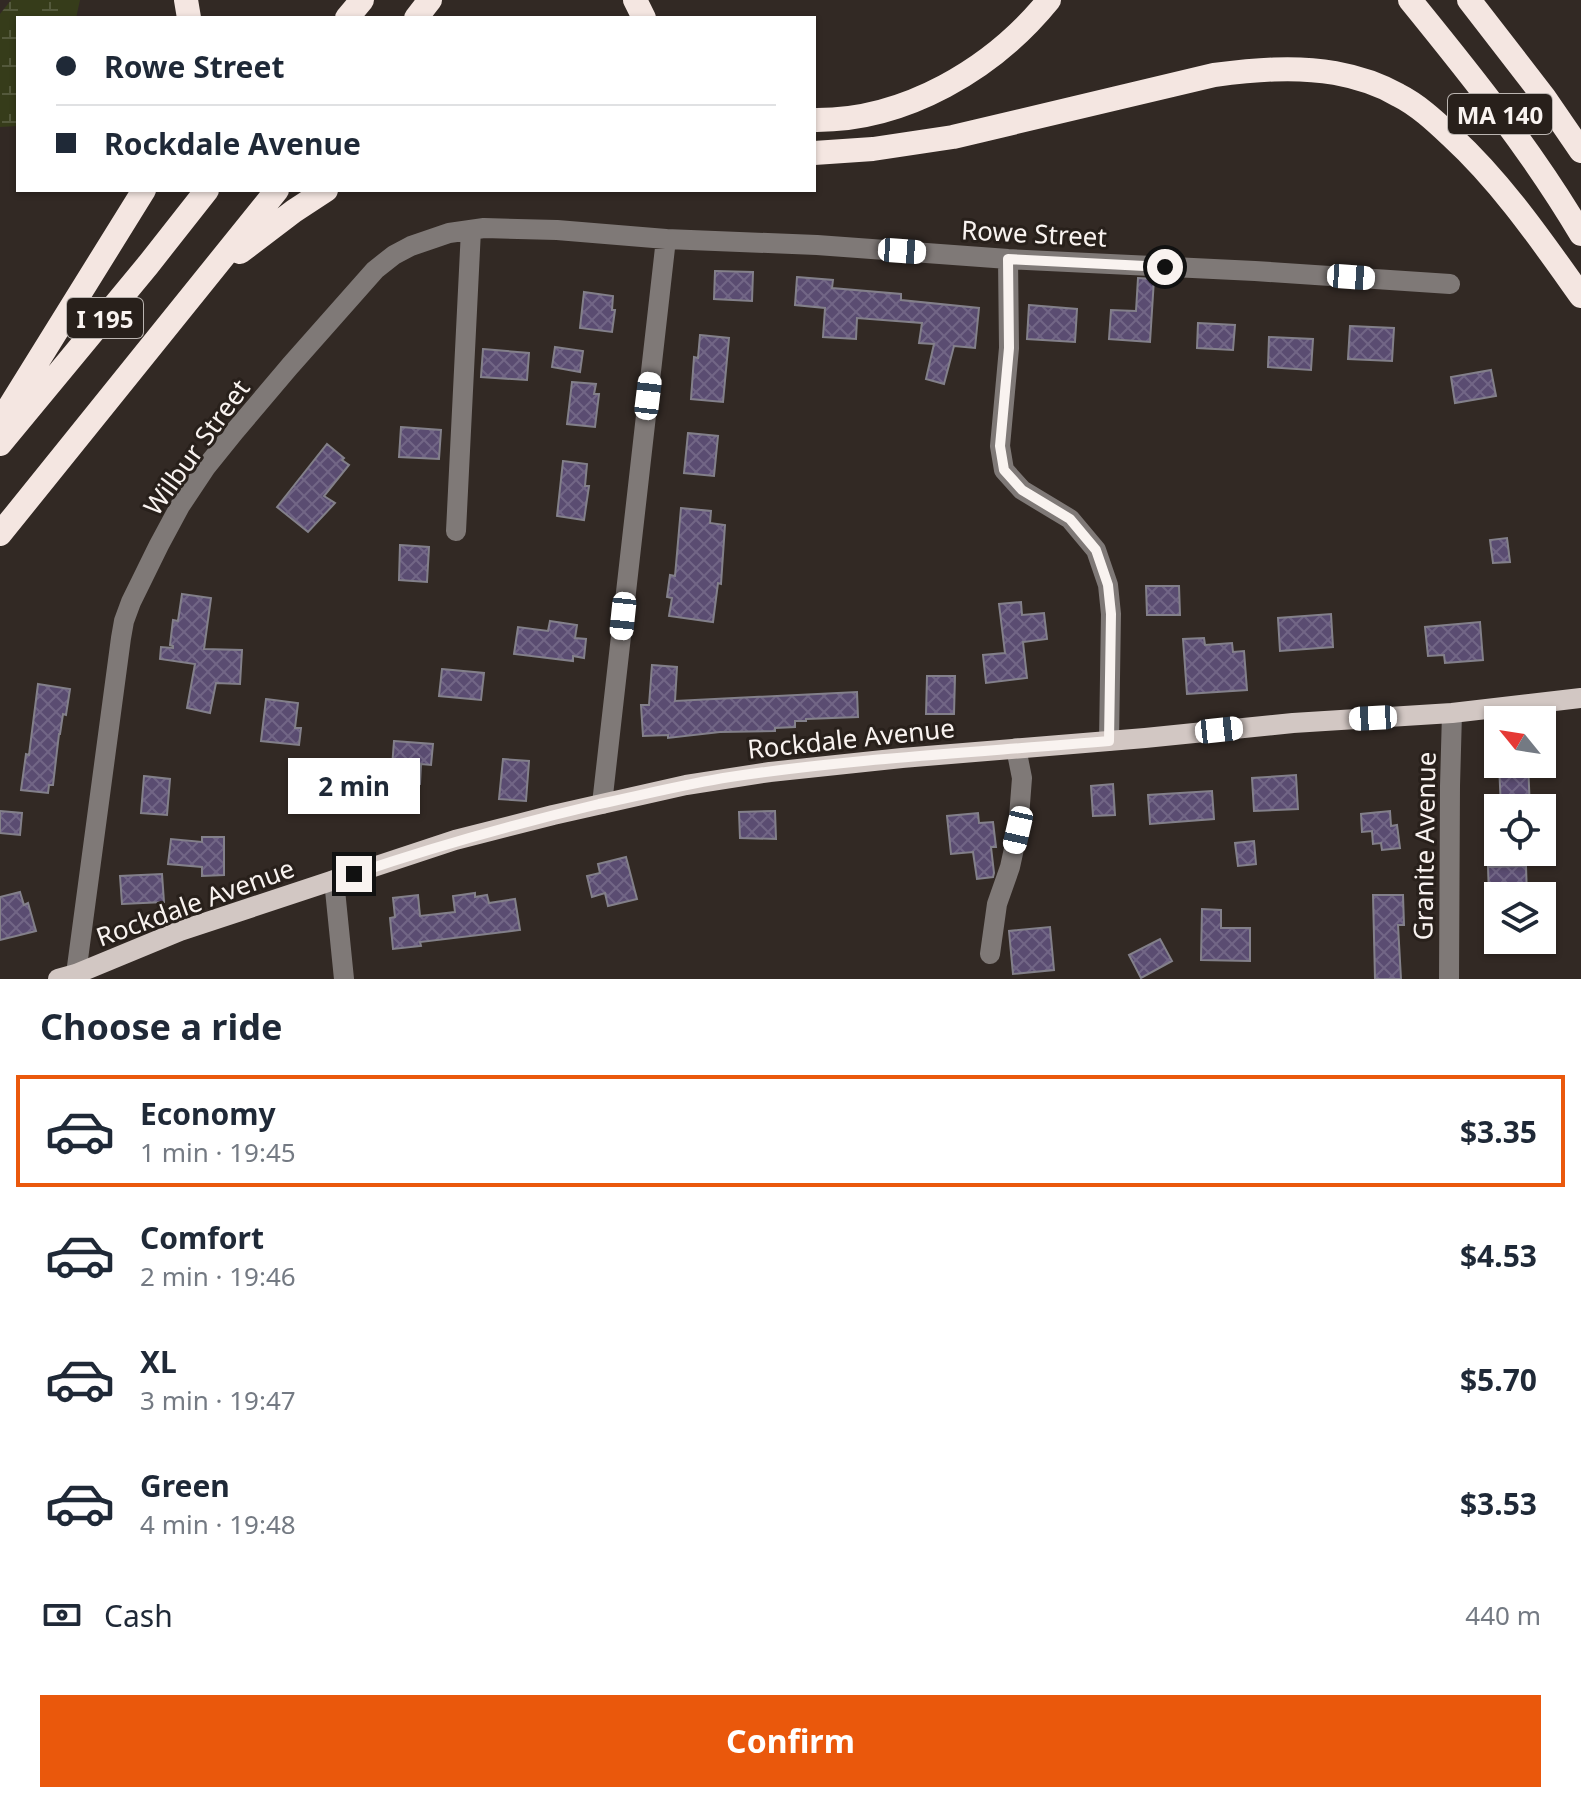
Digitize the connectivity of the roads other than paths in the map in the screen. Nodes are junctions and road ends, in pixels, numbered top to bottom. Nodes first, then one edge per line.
1 (362, 0) edge
2 (430, 0) edge
3 (1049, 0) edge
4 (1410, 0) edge
5 (1469, 0) edge
6 (349, 16) edge
7 (418, 16) edge
8 (816, 120) edge
9 (1581, 151) edge
10 (816, 153) edge
11 (143, 192) edge
12 (205, 192) edge
13 (275, 192) edge
14 (323, 192) edge
15 (471, 230) junction
16 (1581, 234) edge
17 (666, 239) junction
18 (1008, 259) junction
19 (204, 281) junction
20 (1450, 284) dead end
21 (1581, 296) edge
22 (0, 422) edge
23 (0, 444) edge
24 (456, 531) dead end
25 (0, 534) edge
26 (1581, 698) edge
27 (1452, 713) junction
28 (1109, 741) junction
29 (1016, 748) junction
30 (602, 804) junction
31 (334, 880) junction
32 (990, 954) dead end
33 (70, 977) edge
34 (344, 979) edge
35 (1449, 979) edge

1 - 6 highway
2 - 7 highway
3 - 8 highway
4 - 16 highway, MA 140
5 - 9 highway, MA 140
10 - 21 highway
11 - 22 highway
12 - 23 highway, I 195
13 - 19 highway, I 195
14 - 19 highway
15 - 17 street, Rowe Street
15 - 24 street
15 - 33 street, Wilbur Street
17 - 18 street, Rowe Street
17 - 30 street
18 - 20 street, Rowe Street
18 - 28 street
19 - 25 highway, I 195
26 - 27 main road, Rockdale Avenue
27 - 28 main road, Rockdale Avenue
27 - 35 street, Granite Avenue
28 - 29 main road, Rockdale Avenue
29 - 30 main road, Rockdale Avenue
29 - 32 street
30 - 31 main road, Rockdale Avenue
31 - 33 main road, Rockdale Avenue
31 - 34 street

